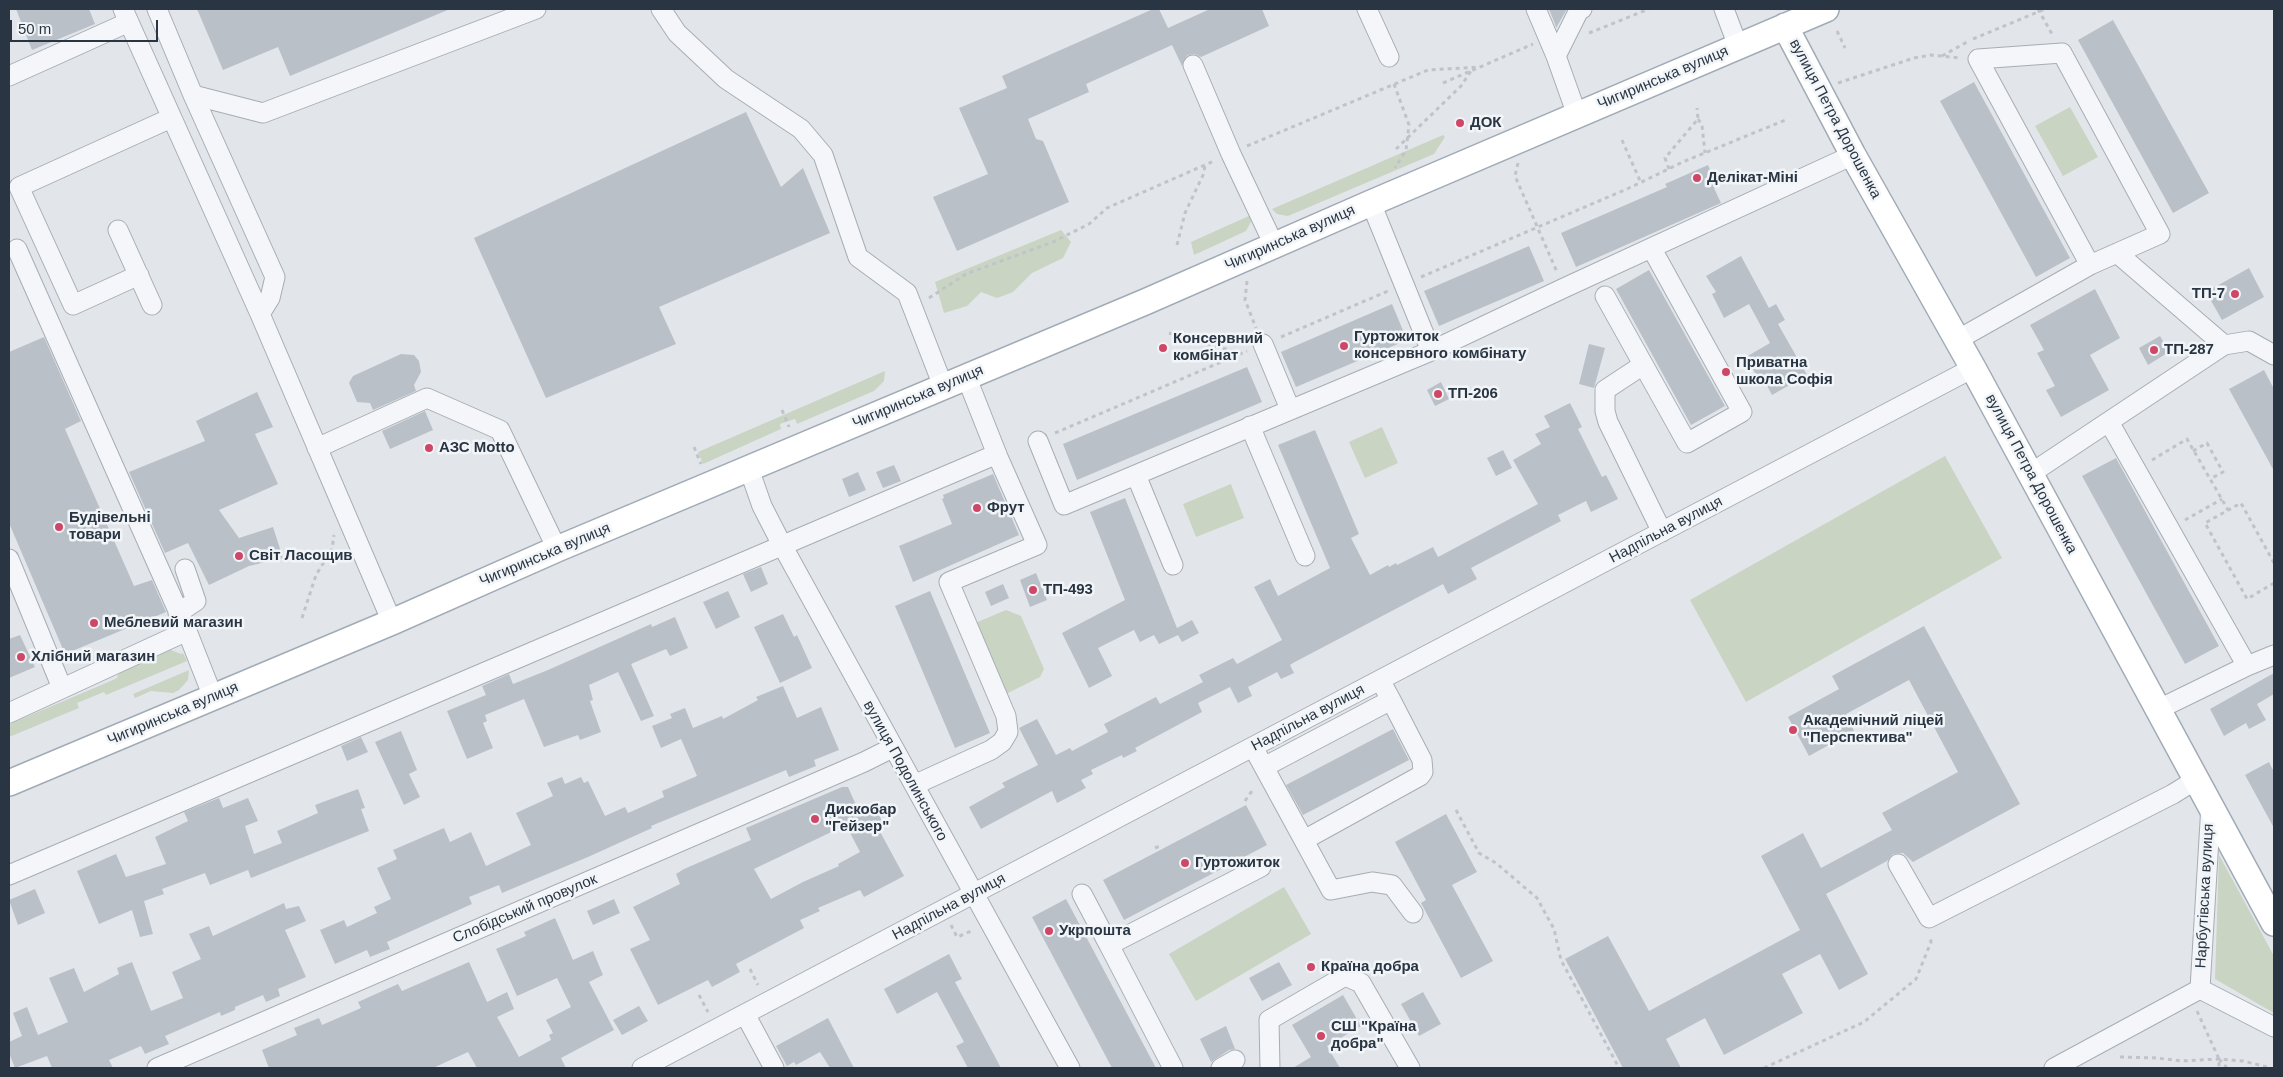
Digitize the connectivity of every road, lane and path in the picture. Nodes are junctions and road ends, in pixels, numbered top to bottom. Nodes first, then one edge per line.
1 (157, 9) edge
2 (536, 9) edge
3 (661, 9) edge
4 (1367, 9) edge
5 (1536, 9) edge
6 (1580, 9) edge
7 (1724, 9) edge
8 (1826, 9) edge
9 (2045, 9) edge
10 (2038, 10) edge
11 (126, 16) edge
12 (1784, 26) junction
13 (1837, 31) dead end
14 (1738, 46) junction
15 (1845, 48) dead end
16 (2062, 53) junction
17 (1556, 56) junction
18 (1942, 56) junction
19 (1389, 57) dead end
20 (1978, 59) junction
21 (1193, 65) dead end
22 (1480, 67) dead end
23 (1471, 71) dead end
24 (9, 76) edge
25 (1394, 84) junction
26 (1835, 84) dead end
27 (193, 95) junction
28 (1697, 108) dead end
29 (1577, 115) junction
30 (170, 118) junction
31 (1698, 118) junction
32 (1409, 135) junction
33 (1622, 140) dead end
34 (1396, 149) dead end
35 (1705, 153) dead end
36 (1231, 154) junction
37 (1853, 155) junction
38 (1206, 164) junction
39 (1669, 169) dead end
40 (1640, 183) dead end
41 (1518, 184) dead end
42 (1396, 192) junction
43 (1371, 202) junction
44 (118, 230) dead end
45 (1274, 244) junction
46 (1177, 245) dead end
47 (17, 249) dead end
48 (1652, 249) junction
49 (2117, 253) junction
50 (2090, 265) junction
51 (139, 275) junction
52 (1564, 288) junction
53 (1605, 296) dead end
54 (1245, 300) dead end
55 (152, 305) dead end
56 (912, 306) junction
57 (260, 314) junction
58 (1169, 333) dead end
59 (1957, 340) junction
60 (1262, 344) joint
61 (2224, 344) junction
62 (1431, 351) junction
63 (2274, 356) edge
64 (1271, 365) junction
65 (1643, 365) junction
66 (1974, 368) junction
67 (966, 376) junction
68 (943, 386) junction
69 (1290, 409) junction
70 (782, 410) dead end
71 (2110, 422) junction
72 (1250, 426) junction
73 (791, 430) dead end
74 (1038, 440) dead end
75 (694, 447) dead end
76 (317, 448) junction
77 (2193, 451) junction
78 (997, 454) junction
79 (702, 467) dead end
80 (749, 469) junction
81 (2136, 469) junction
82 (1136, 474) junction
83 (2030, 474) junction
84 (2210, 479) junction
85 (2222, 499) junction
86 (2228, 510) junction
87 (335, 528) dead end
88 (2170, 529) junction
89 (1662, 532) junction
90 (782, 545) junction
91 (557, 549) junction
92 (1305, 556) dead end
93 (9, 559) edge
94 (2274, 563) edge
95 (1173, 565) dead end
96 (185, 569) dead end
97 (2274, 583) edge
98 (178, 613) junction
99 (302, 618) dead end
100 (392, 622) junction
101 (187, 631) junction
102 (2274, 655) edge
103 (2247, 666) junction
104 (1380, 680) junction
105 (62, 688) junction
106 (213, 697) junction
107 (1391, 700) junction
108 (2159, 709) junction
109 (9, 713) edge
110 (1253, 747) junction
111 (892, 748) junction
112 (1264, 767) junction
113 (2197, 779) junction
114 (9, 783) edge
115 (914, 786) junction
116 (2211, 804) junction
117 (1456, 810) dead end
118 (1304, 840) junction
119 (1160, 846) dead end
120 (1155, 848) dead end
121 (1898, 864) dead end
122 (1261, 867) dead end
123 (9, 875) edge
124 (974, 894) junction
125 (1082, 894) dead end
126 (1413, 913) dead end
127 (1929, 918) junction
128 (2274, 923) edge
129 (980, 928) dead end
130 (958, 937) dead end
131 (1109, 946) junction
132 (750, 969) dead end
133 (760, 987) dead end
134 (2195, 991) junction
135 (745, 1014) junction
136 (2274, 1027) edge
137 (2120, 1058) dead end
138 (2219, 1059) junction
139 (157, 1068) edge
140 (642, 1068) edge
141 (774, 1068) edge
142 (1070, 1068) edge
143 (1173, 1068) edge
144 (1270, 1068) edge
145 (1410, 1068) edge
146 (1619, 1068) edge
147 (1764, 1068) edge
148 (2054, 1068) edge
149 (2219, 1068) edge
150 (2227, 1068) edge
151 (2271, 1068) edge

1 - 27 street
2 - 27 street
3 - 56 street
4 - 19 street
5 - 17 street
6 - 17 street
7 - 14 street
8 - 12 main road, Чигиринська вулиця
9 - 10 path
10 - 16 path
10 - 18 path
11 - 24 street
11 - 30 street
12 - 14 main road, Чигиринська вулиця
12 - 37 main road, вулиця Петра Дорошенка
13 - 15 path
14 - 29 main road, Чигиринська вулиця
16 - 20 street
16 - 49 street
17 - 29 street
18 - 20 path
18 - 26 path
20 - 50 street
21 - 36 street
22 - 25 path
23 - 32 path
25 - 32 path
25 - 36 path
27 - 57 street
28 - 31 path
29 - 42 main road, Чигиринська вулиця
30 - 51 street
30 - 57 street
31 - 35 path
31 - 39 path
32 - 34 path
32 - 42 path
33 - 40 path
36 - 38 path
36 - 45 street
37 - 48 street
37 - 59 main road, вулиця Петра Дорошенка
38 - 46 path
38 - 56 path
41 - 52 path
42 - 43 main road, Чигиринська вулиця
43 - 45 main road, Чигиринська вулиця
43 - 62 street
44 - 51 street
45 - 67 main road, Чигиринська вулиця
47 - 98 street
48 - 52 street
48 - 65 street
49 - 50 street
49 - 61 street
50 - 59 street
51 - 55 street
52 - 62 street
53 - 65 street
54 - 60 path
56 - 68 street
57 - 76 street
58 - 64 path
59 - 66 main road, вулиця Петра Дорошенка
60 - 64 street
61 - 63 street
61 - 71 street
62 - 69 street
64 - 69 street
65 - 89 street
66 - 83 main road, вулиця Петра Дорошенка
66 - 89 street, Надпільна вулиця
67 - 68 main road, Чигиринська вулиця
67 - 78 street
68 - 80 main road, Чигиринська вулиця
69 - 72 street
70 - 73 path
71 - 81 street
71 - 83 street
72 - 82 street
72 - 92 street
74 - 82 street
75 - 79 path
76 - 91 street
76 - 100 street
77 - 81 path
77 - 84 path
77 - 84 path
78 - 90 street
78 - 115 street
80 - 90 street, вулиця Подолинського
80 - 91 main road, Чигиринська вулиця
81 - 88 street
82 - 95 street
83 - 108 main road, вулиця Петра Дорошенка
84 - 85 path
85 - 86 path
85 - 88 path
86 - 94 path
86 - 97 path
87 - 99 path
88 - 103 street
89 - 104 street, Надпільна вулиця
90 - 111 street, вулиця Подолинського
90 - 123 street
91 - 100 main road, Чигиринська вулиця
93 - 105 street
96 - 98 street
98 - 101 street
100 - 106 main road, Чигиринська вулиця
101 - 105 street
101 - 106 street
102 - 103 street
103 - 108 street
104 - 107 street
104 - 110 street, Надпільна вулиця
105 - 109 street
106 - 114 main road, Чигиринська вулиця
107 - 112 street
107 - 118 street
108 - 113 main road, вулиця Петра Дорошенка
110 - 112 street
110 - 124 street, Надпільна вулиця
111 - 115 street, вулиця Подолинського
111 - 139 street, Слобідський провулок
112 - 118 street
113 - 116 main road, вулиця Петра Дорошенка
113 - 127 street
115 - 124 street, вулиця Подолинського
116 - 128 main road, вулиця Петра Дорошенка
116 - 134 street, Нарбутівська вулиця
117 - 146 path
118 - 126 street
119 - 120 path
121 - 127 street
122 - 131 street
124 - 135 street, Надпільна вулиця
124 - 142 street, вулиця Подолинського
125 - 131 street
127 - 147 path
129 - 130 path
131 - 143 street
132 - 133 path
134 - 136 street, Нарбутівська вулиця
134 - 138 path
134 - 148 street
135 - 140 street, Надпільна вулиця
135 - 141 street
137 - 138 path
138 - 149 path
138 - 150 path
138 - 151 path
144 - 145 street

